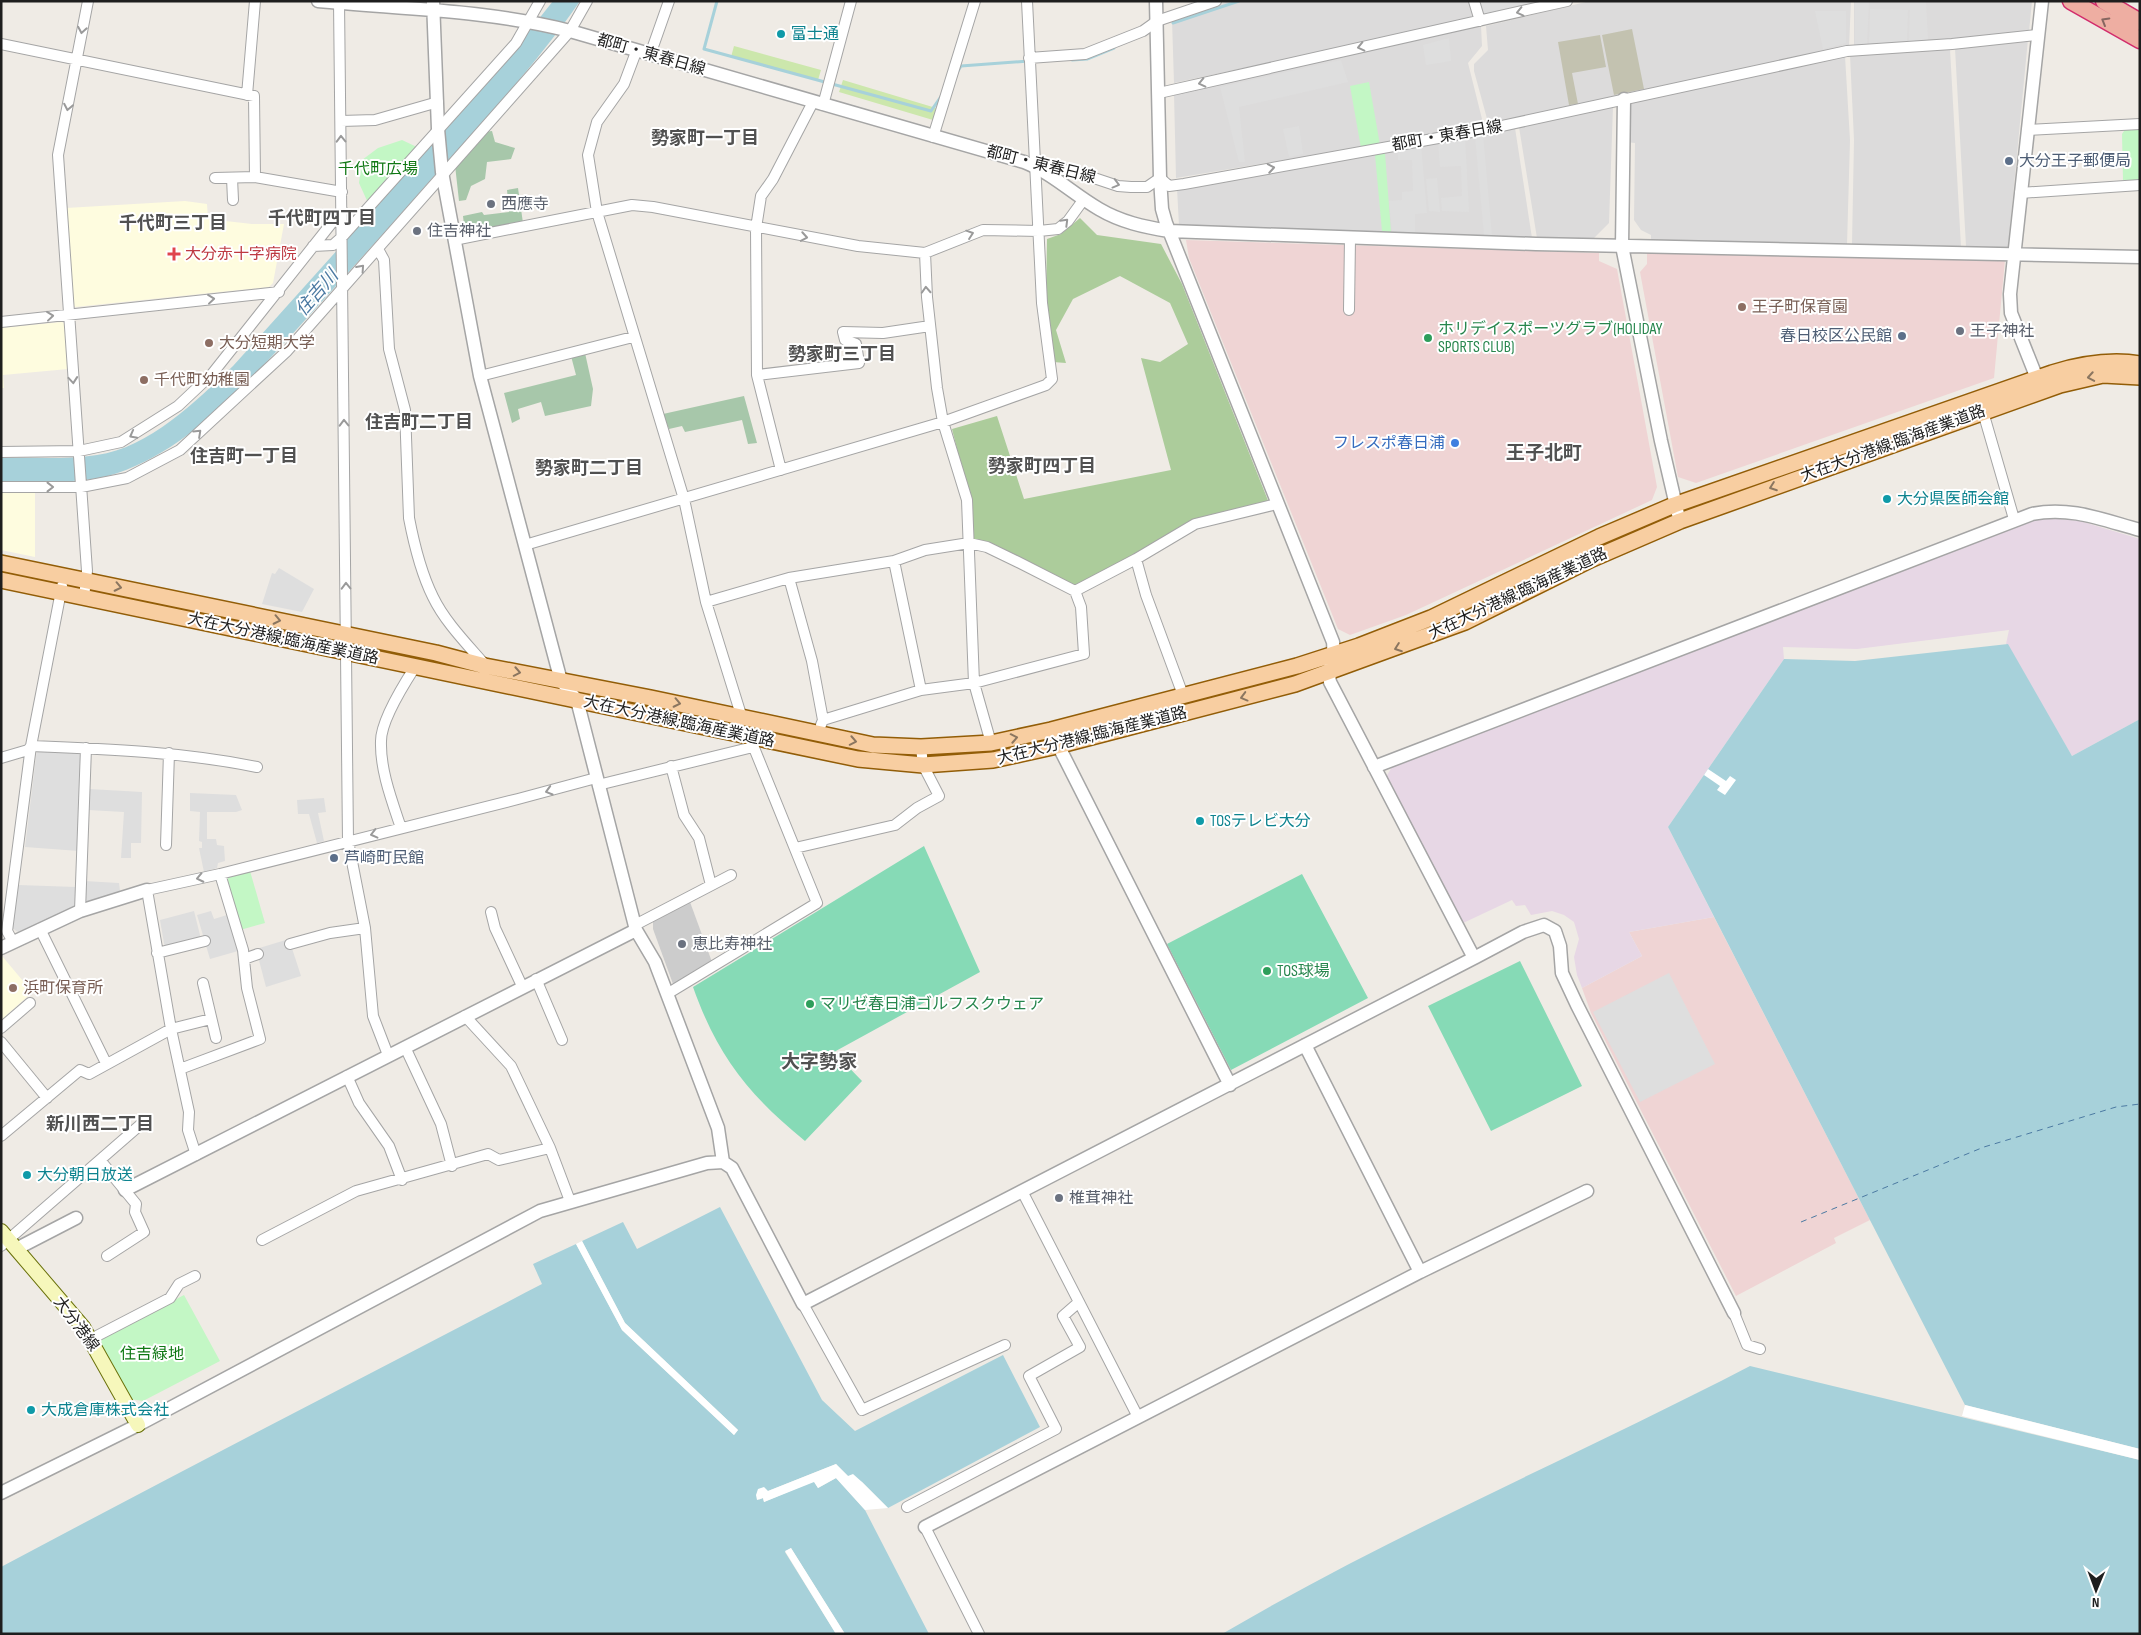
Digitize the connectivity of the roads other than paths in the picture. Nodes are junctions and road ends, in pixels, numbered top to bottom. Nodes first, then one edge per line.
1 (88, 1) edge
2 (255, 1) edge
3 (318, 1) edge
4 (540, 1) edge
5 (587, 1) edge
6 (669, 1) edge
7 (851, 1) edge
8 (975, 1) edge
9 (1027, 1) edge
10 (1156, 1) edge
11 (1216, 1) edge
12 (1474, 1) edge
13 (1567, 1) edge
14 (2042, 1) edge
15 (2071, 1) edge
16 (2104, 1) edge
17 (339, 2) edge
18 (433, 6) edge
19 (529, 21) junction
20 (1157, 21) junction
21 (1480, 21) junction
22 (2140, 22) edge
23 (570, 31) junction
24 (2037, 35) junction
25 (2140, 40) edge
26 (1, 44) edge
27 (636, 52) junction
28 (650, 55) junction
29 (1029, 58) junction
30 (77, 60) junction
31 (1159, 93) junction
32 (247, 95) junction
33 (1624, 99) junction
34 (438, 102) junction
35 (818, 104) junction
36 (341, 120) junction
37 (2140, 124) edge
38 (438, 130) junction
39 (2027, 130) junction
40 (933, 136) junction
41 (1035, 167) junction
42 (443, 174) junction
43 (215, 178) dead end
44 (232, 178) junction
45 (255, 178) junction
46 (1160, 178) junction
47 (2140, 185) edge
48 (342, 192) junction
49 (2020, 192) junction
50 (1084, 199) junction
51 (232, 200) dead end
52 (342, 210) junction
53 (597, 212) junction
54 (756, 228) junction
55 (1169, 231) junction
56 (1039, 232) junction
57 (343, 238) junction
58 (1350, 238) junction
59 (454, 240) junction
60 (313, 246) junction
61 (1622, 246) junction
62 (378, 249) junction
63 (925, 253) junction
64 (2013, 253) junction
65 (2140, 257) edge
66 (343, 284) junction
67 (279, 292) junction
68 (1349, 310) dead end
69 (68, 314) junction
70 (1, 322) edge
71 (930, 326) junction
72 (633, 337) junction
73 (2140, 364) edge
74 (480, 376) junction
75 (757, 376) junction
76 (2140, 377) edge
77 (2040, 384) junction
78 (1983, 412) junction
79 (943, 422) junction
80 (1, 452) edge
81 (79, 453) junction
82 (781, 470) junction
83 (81, 484) junction
84 (1, 487) edge
85 (684, 499) junction
86 (1277, 504) junction
87 (1674, 505) junction
88 (2014, 520) junction
89 (1680, 521) junction
90 (2140, 530) edge
91 (969, 543) junction
92 (525, 545) junction
93 (1136, 560) junction
94 (894, 561) junction
95 (1, 563) edge
96 (64, 576) junction
97 (789, 578) junction
98 (1, 580) edge
99 (87, 581) junction
100 (1075, 591) junction
101 (61, 592) junction
102 (84, 597) junction
103 (706, 602) junction
104 (346, 634) junction
105 (346, 652) junction
106 (1333, 655) junction
107 (415, 666) junction
108 (485, 666) junction
109 (1329, 673) junction
110 (561, 681) junction
111 (974, 683) junction
112 (921, 690) junction
113 (1183, 695) junction
114 (577, 700) junction
115 (742, 718) junction
116 (821, 727) junction
117 (1051, 730) junction
118 (751, 742) junction
119 (991, 743) junction
120 (32, 746) junction
121 (921, 746) junction
122 (1057, 746) junction
123 (86, 748) junction
124 (169, 753) junction
125 (1, 758) edge
126 (923, 765) junction
127 (671, 766) junction
128 (258, 767) dead end
129 (1374, 767) junction
130 (597, 781) junction
131 (401, 828) junction
132 (348, 840) junction
133 (166, 845) dead end
134 (795, 848) junction
135 (220, 874) junction
136 (731, 875) dead end
137 (711, 885) junction
138 (13, 889) junction
139 (1, 890) edge
140 (147, 890) junction
141 (80, 911) junction
142 (491, 912) dead end
143 (636, 927) junction
144 (364, 928) junction
145 (40, 929) junction
146 (205, 941) dead end
147 (13, 942) junction
148 (290, 944) dead end
149 (1, 948) edge
150 (158, 953) junction
151 (258, 954) dead end
152 (1474, 958) junction
153 (244, 959) junction
154 (536, 979) junction
155 (203, 983) dead end
156 (522, 986) junction
157 (667, 994) junction
158 (30, 1003) dead end
159 (465, 1016) junction
160 (212, 1019) junction
161 (1, 1028) edge
162 (171, 1029) junction
163 (216, 1038) dead end
164 (562, 1040) dead end
165 (1, 1042) edge
166 (1305, 1045) junction
167 (405, 1047) junction
168 (388, 1055) junction
169 (106, 1063) junction
170 (180, 1069) junction
171 (347, 1076) junction
172 (1230, 1085) junction
173 (48, 1098) junction
174 (147, 1119) dead end
175 (1, 1136) edge
176 (550, 1148) junction
177 (196, 1155) junction
178 (100, 1160) junction
179 (722, 1162) junction
180 (452, 1166) junction
181 (402, 1180) junction
182 (125, 1190) junction
183 (1022, 1191) junction
184 (1587, 1191) dead end
185 (570, 1201) junction
186 (76, 1218) dead end
187 (262, 1240) dead end
188 (7, 1241) edge
189 (107, 1256) dead end
190 (1420, 1272) junction
191 (195, 1276) dead end
192 (1079, 1302) junction
193 (803, 1304) junction
194 (1734, 1313) joint
195 (91, 1339) junction
196 (1005, 1345) dead end
197 (1760, 1349) dead end
198 (1138, 1417) junction
199 (138, 1425) junction
200 (1, 1493) edge
201 (907, 1507) dead end
202 (924, 1527) joint
203 (979, 1634) edge

1 -> 30 street
2 - 32 street
3 - 17 street
4 - 19 street
5 - 23 street
6 - 28 street
7 - 35 street
8 - 40 street
9 - 29 street
10 - 20 street
11 - 20 street
12 - 21 street
13 -> 21 street
14 - 24 street
25 -> 15 highway
16 - 22 highway
17 - 18 street
17 - 36 street
18 - 19 street
18 - 34 street
19 - 23 street, 都町・東春日線
19 - 38 street
20 - 29 street
20 - 31 street
21 -> 31 street
23 - 27 street, 都町・東春日線
23 - 42 street
24 - 33 street, 都町・東春日線
24 - 39 street
26 - 30 street
27 - 28 street, 都町・東春日線
27 - 53 street
28 - 35 street, 都町・東春日線
29 - 41 street
30 - 32 street
30 -> 69 street
31 - 46 street
32 - 45 street
46 -> 33 street, 都町・東春日線
33 - 61 street
34 - 36 street
34 - 38 street
35 - 40 street, 都町・東春日線
35 - 54 street
48 -> 36 street
37 - 39 street
38 - 42 street
38 - 57 street
39 - 49 street
40 - 41 street, 都町・東春日線
41 -> 46 street, 都町・東春日線
41 - 50 street
41 - 56 street
42 - 59 street
42 - 62 street
43 - 44 street
44 - 45 street
44 - 51 street
45 - 48 street
46 - 55 street
47 - 49 street
48 - 52 street
49 - 64 street
50 - 55 street
56 -> 50 street
52 - 57 street
52 - 60 street
53 - 54 street
53 - 59 street
53 - 72 street
54 -> 63 street
54 - 75 street
55 - 58 street
55 - 86 street
63 -> 56 street
56 - 79 street
57 - 60 street
57 - 66 street
58 - 61 street
58 - 68 street
59 - 74 street
60 - 67 street
61 - 64 street
61 - 87 street
66 -> 62 street
62 - 108 street
71 -> 63 street
64 - 65 street
64 - 77 street
83 -> 66 street
104 -> 66 street
69 -> 67 street
67 -> 81 street
70 -> 69 street
69 -> 81 street
71 - 75 street
71 - 79 street
72 - 74 street
72 - 85 street
73 - 77 main road, 大在大分港線;臨海産業道路
74 - 92 street
75 - 82 street
76 -> 77 main road, 大在大分港線;臨海産業道路
77 - 78 main road, 大在大分港線;臨海産業道路
77 - 87 main road, 大在大分港線;臨海産業道路
78 - 88 street
78 -> 89 main road, 大在大分港線;臨海産業道路
79 - 82 street
79 - 91 street
80 - 81 street
81 - 83 street
82 - 85 street
84 -> 83 street
83 - 99 street
85 - 92 street
85 - 103 street
86 - 93 street
86 - 106 street
87 - 89 street
87 - 106 main road, 大在大分港線;臨海産業道路
88 - 90 street
88 - 129 street
89 -> 109 main road, 大在大分港線;臨海産業道路
91 - 94 street
91 - 100 street
91 - 111 street
92 - 110 street
93 - 100 street
93 - 113 street
94 - 97 street
94 - 112 street
95 - 96 main road, 大在大分港線;臨海産業道路
96 - 99 main road, 大在大分港線;臨海産業道路
96 - 101 street
97 - 103 street
97 - 116 street
98 - 101 main road, 大在大分港線;臨海産業道路
99 - 102 street
99 -> 104 main road, 大在大分港線;臨海産業道路
100 - 111 street
101 - 102 main road, 大在大分港線;臨海産業道路
101 - 120 street
102 - 105 main road, 大在大分港線;臨海産業道路
103 - 115 street
104 - 105 street
104 - 108 main road, 大在大分港線;臨海産業道路
105 - 107 main road, 大在大分港線;臨海産業道路
105 - 132 street
106 - 109 street
106 - 113 main road, 大在大分港線;臨海産業道路
107 - 114 main road, 大在大分港線;臨海産業道路
107 - 131 street
108 -> 110 main road, 大在大分港線;臨海産業道路
109 -> 122 main road, 大在大分港線;臨海産業道路
109 - 129 street
110 - 114 street
110 -> 115 main road, 大在大分港線;臨海産業道路
111 - 112 street
111 - 119 street
112 - 116 street
113 - 117 main road, 大在大分港線;臨海産業道路
114 - 118 main road, 大在大分港線;臨海産業道路
114 - 130 street
115 - 116 main road, 大在大分港線;臨海産業道路
116 -> 121 main road, 大在大分港線;臨海産業道路
119 -> 117 main road, 大在大分港線;臨海産業道路
117 - 122 street
118 - 126 main road, 大在大分港線;臨海産業道路
118 - 127 street
118 - 134 street
119 - 121 main road, 大在大分港線;臨海産業道路
120 - 123 street
120 - 125 street
120 - 138 street
121 - 126 street
122 - 126 main road, 大在大分港線;臨海産業道路
122 - 172 street
123 - 124 street
123 - 141 street
124 - 128 street
124 - 133 street
126 - 134 street
127 - 130 street
127 - 137 street
129 - 152 street
130 -> 131 street
130 - 143 street
131 -> 132 street
132 - 135 street
132 - 144 street
134 - 157 street
135 -> 140 street
135 - 153 street
136 - 137 street
137 - 143 street
138 - 139 street
138 - 147 street
140 - 141 street
140 - 150 street
141 - 145 street
142 - 156 street
143 - 154 street
143 - 157 street
144 - 148 street
144 - 168 street
145 - 147 street
145 - 169 street
146 - 150 street
147 - 149 street
150 - 162 street
151 - 153 street
152 - 166 street
152 - 194 street
153 - 170 street
154 - 156 street
154 - 164 street
155 - 160 street
156 - 159 street
157 - 179 street
158 - 161 street
159 - 167 street
159 - 176 street
160 - 162 street
160 - 163 street
162 - 169 street
162 - 170 street
165 - 173 street
166 - 172 street
166 - 190 street
167 - 168 street
167 - 180 street
168 - 171 street
169 - 173 street
170 - 177 street
171 - 177 street
171 - 181 street
172 - 183 street
173 - 175 street
174 - 178 street
176 - 180 street
176 - 185 street
177 - 182 street
178 - 182 street
178 - 188 street
179 - 185 street
179 - 193 street
180 - 181 street
181 - 187 street
182 - 189 street
183 - 192 street
183 - 193 street
184 - 190 street
185 - 199 street
186 - 188 street
188 - 195 main road, 大分港線
190 - 198 street
191 - 195 street
192 - 198 street
192 - 201 street
193 - 196 street
194 - 197 street
195 - 199 main road, 大分港線
198 - 202 street
199 - 200 street
202 - 203 street

